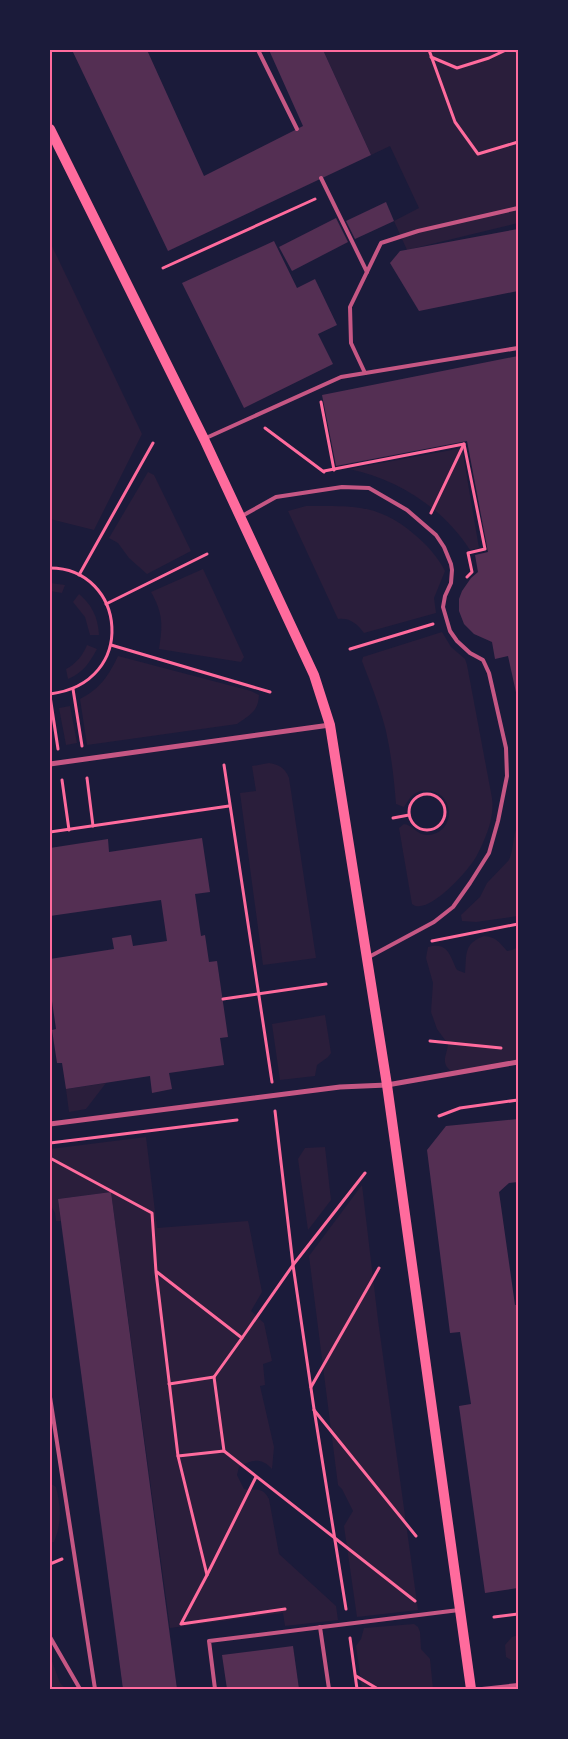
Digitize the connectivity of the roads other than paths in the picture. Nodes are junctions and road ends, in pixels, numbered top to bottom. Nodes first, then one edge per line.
1 (258, 50) edge
2 (50, 129) edge
3 (297, 129) dead end
4 (321, 178) dead end
5 (518, 208) edge
6 (367, 272) junction
7 (518, 348) edge
8 (366, 373) junction
9 (204, 440) junction
10 (240, 518) junction
11 (330, 725) junction
12 (50, 764) edge
13 (367, 958) junction
14 (518, 1062) edge
15 (387, 1085) junction
16 (50, 1124) edge
17 (50, 1397) edge
18 (460, 1609) junction
19 (320, 1627) junction
20 (50, 1637) edge
21 (518, 1685) edge
22 (80, 1689) edge
23 (95, 1689) edge
24 (215, 1689) edge
25 (329, 1689) edge
26 (471, 1689) edge
27 (482, 1689) edge

1 - 3 lane
2 - 9 main road
4 - 6 lane
5 - 6 lane
6 - 8 lane
7 - 8 lane
8 - 9 lane
9 - 10 main road
10 - 11 main road
10 - 13 lane
11 - 12 street
11 - 13 main road
13 - 15 main road
14 - 15 street
15 - 16 street
15 - 18 main road
17 - 23 lane
18 - 19 lane
18 - 26 main road
19 - 24 lane
19 - 25 lane
20 - 22 lane
21 - 27 lane

